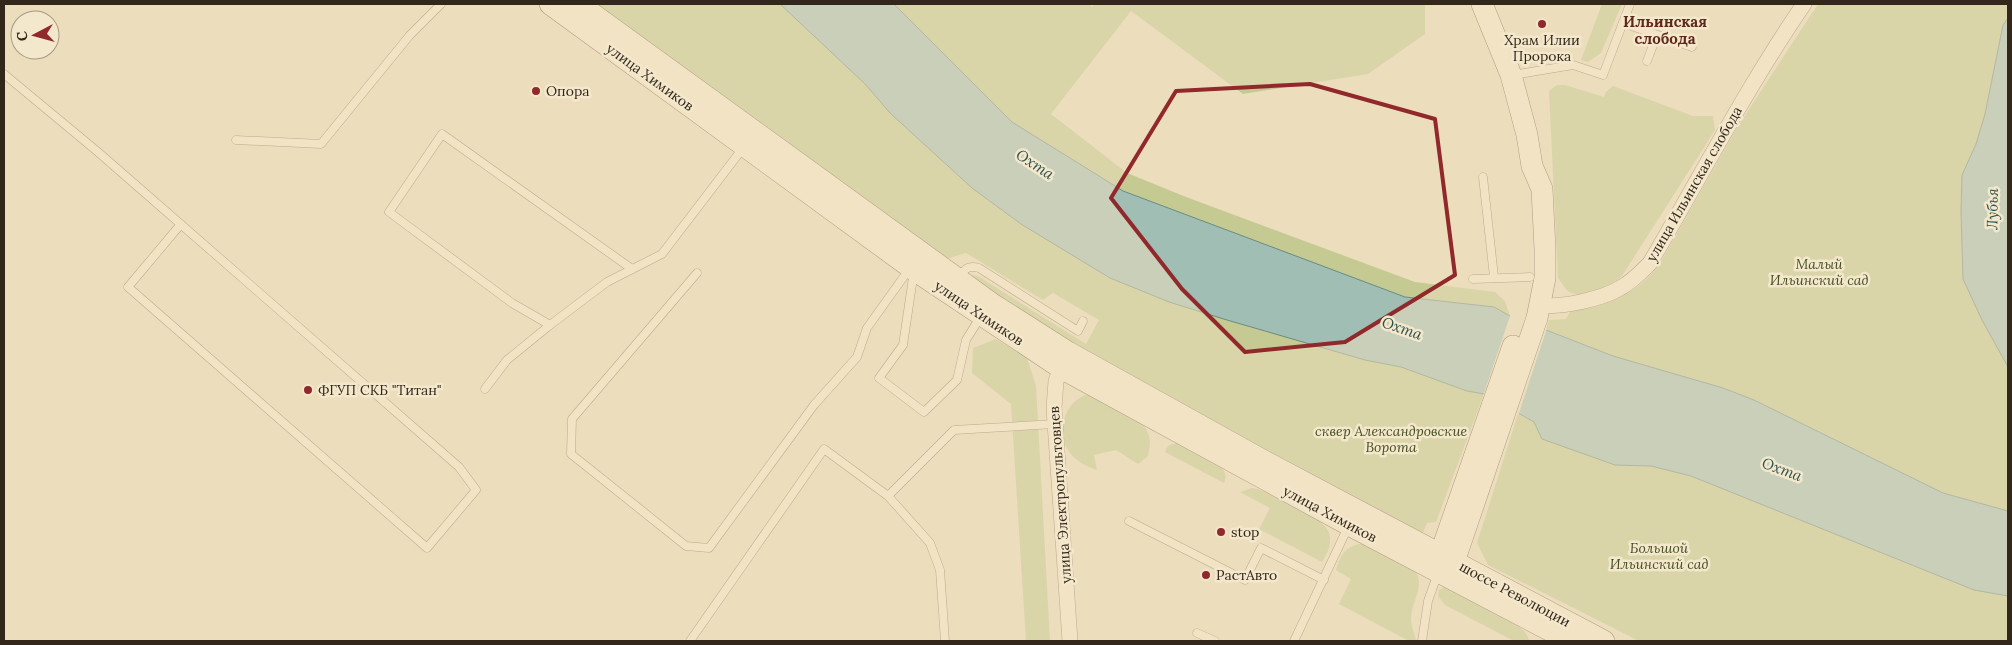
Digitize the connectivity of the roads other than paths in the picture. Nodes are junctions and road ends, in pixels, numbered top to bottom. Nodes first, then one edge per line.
1 (441, 4) edge
2 (550, 4) edge
3 (579, 4) edge
4 (1482, 4) edge
5 (1630, 4) edge
6 (1804, 4) edge
7 (1623, 23) junction
8 (1657, 35) junction
9 (1692, 47) dead end
10 (1648, 61) dead end
11 (4, 74) edge
12 (1511, 75) junction
13 (236, 140) dead end
14 (750, 140) junction
15 (1532, 166) junction
16 (1483, 177) dead end
17 (182, 224) junction
18 (916, 263) junction
19 (632, 269) junction
20 (697, 273) dead end
21 (1494, 277) junction
22 (1530, 277) junction
23 (959, 279) junction
24 (1473, 279) dead end
25 (1534, 312) junction
26 (981, 316) junction
27 (1083, 321) dead end
28 (550, 325) junction
29 (1064, 360) junction
30 (485, 388) dead end
31 (1055, 424) junction
32 (888, 496) junction
33 (1353, 518) junction
34 (1129, 520) dead end
35 (1444, 562) junction
36 (1324, 580) junction
37 (1197, 633) dead end
38 (690, 641) edge
39 (945, 641) edge
40 (1070, 641) edge
41 (1215, 641) edge
42 (1294, 641) edge
43 (1422, 641) edge
44 (1570, 641) edge
45 (1604, 641) edge

1 - 13 lane
2 - 14 street, улица Химиков
3 - 14 street, улица Химиков
4 - 12 street
5 - 7 lane
6 - 25 street, улица Ильинская слобода
7 - 8 lane
7 - 12 lane
8 - 9 lane
8 - 10 lane
11 - 17 lane
12 - 15 street
14 - 18 street, улица Химиков
14 - 19 lane
15 - 22 street
15 - 25 street
16 - 21 lane
17 - 17 lane
18 - 20 lane
18 - 23 street, улица Химиков
18 - 26 street, улица Химиков
18 - 26 lane
19 - 28 lane
19 - 28 lane
21 - 22 lane
21 - 24 lane
22 - 25 street
23 - 27 lane
23 - 29 street, улица Химиков
25 - 35 street
26 - 29 street, улица Химиков
28 - 30 lane
29 - 31 street, улица Электропультовцев
29 - 33 street, улица Химиков
31 - 32 lane
31 - 40 street, улица Электропультовцев
32 - 38 lane
32 - 39 lane
33 - 35 street, улица Химиков
33 - 36 lane
34 - 36 lane
35 - 43 lane
35 - 44 street, шоссе Революции
35 - 45 street, шоссе Революции
36 - 42 lane
37 - 41 lane

